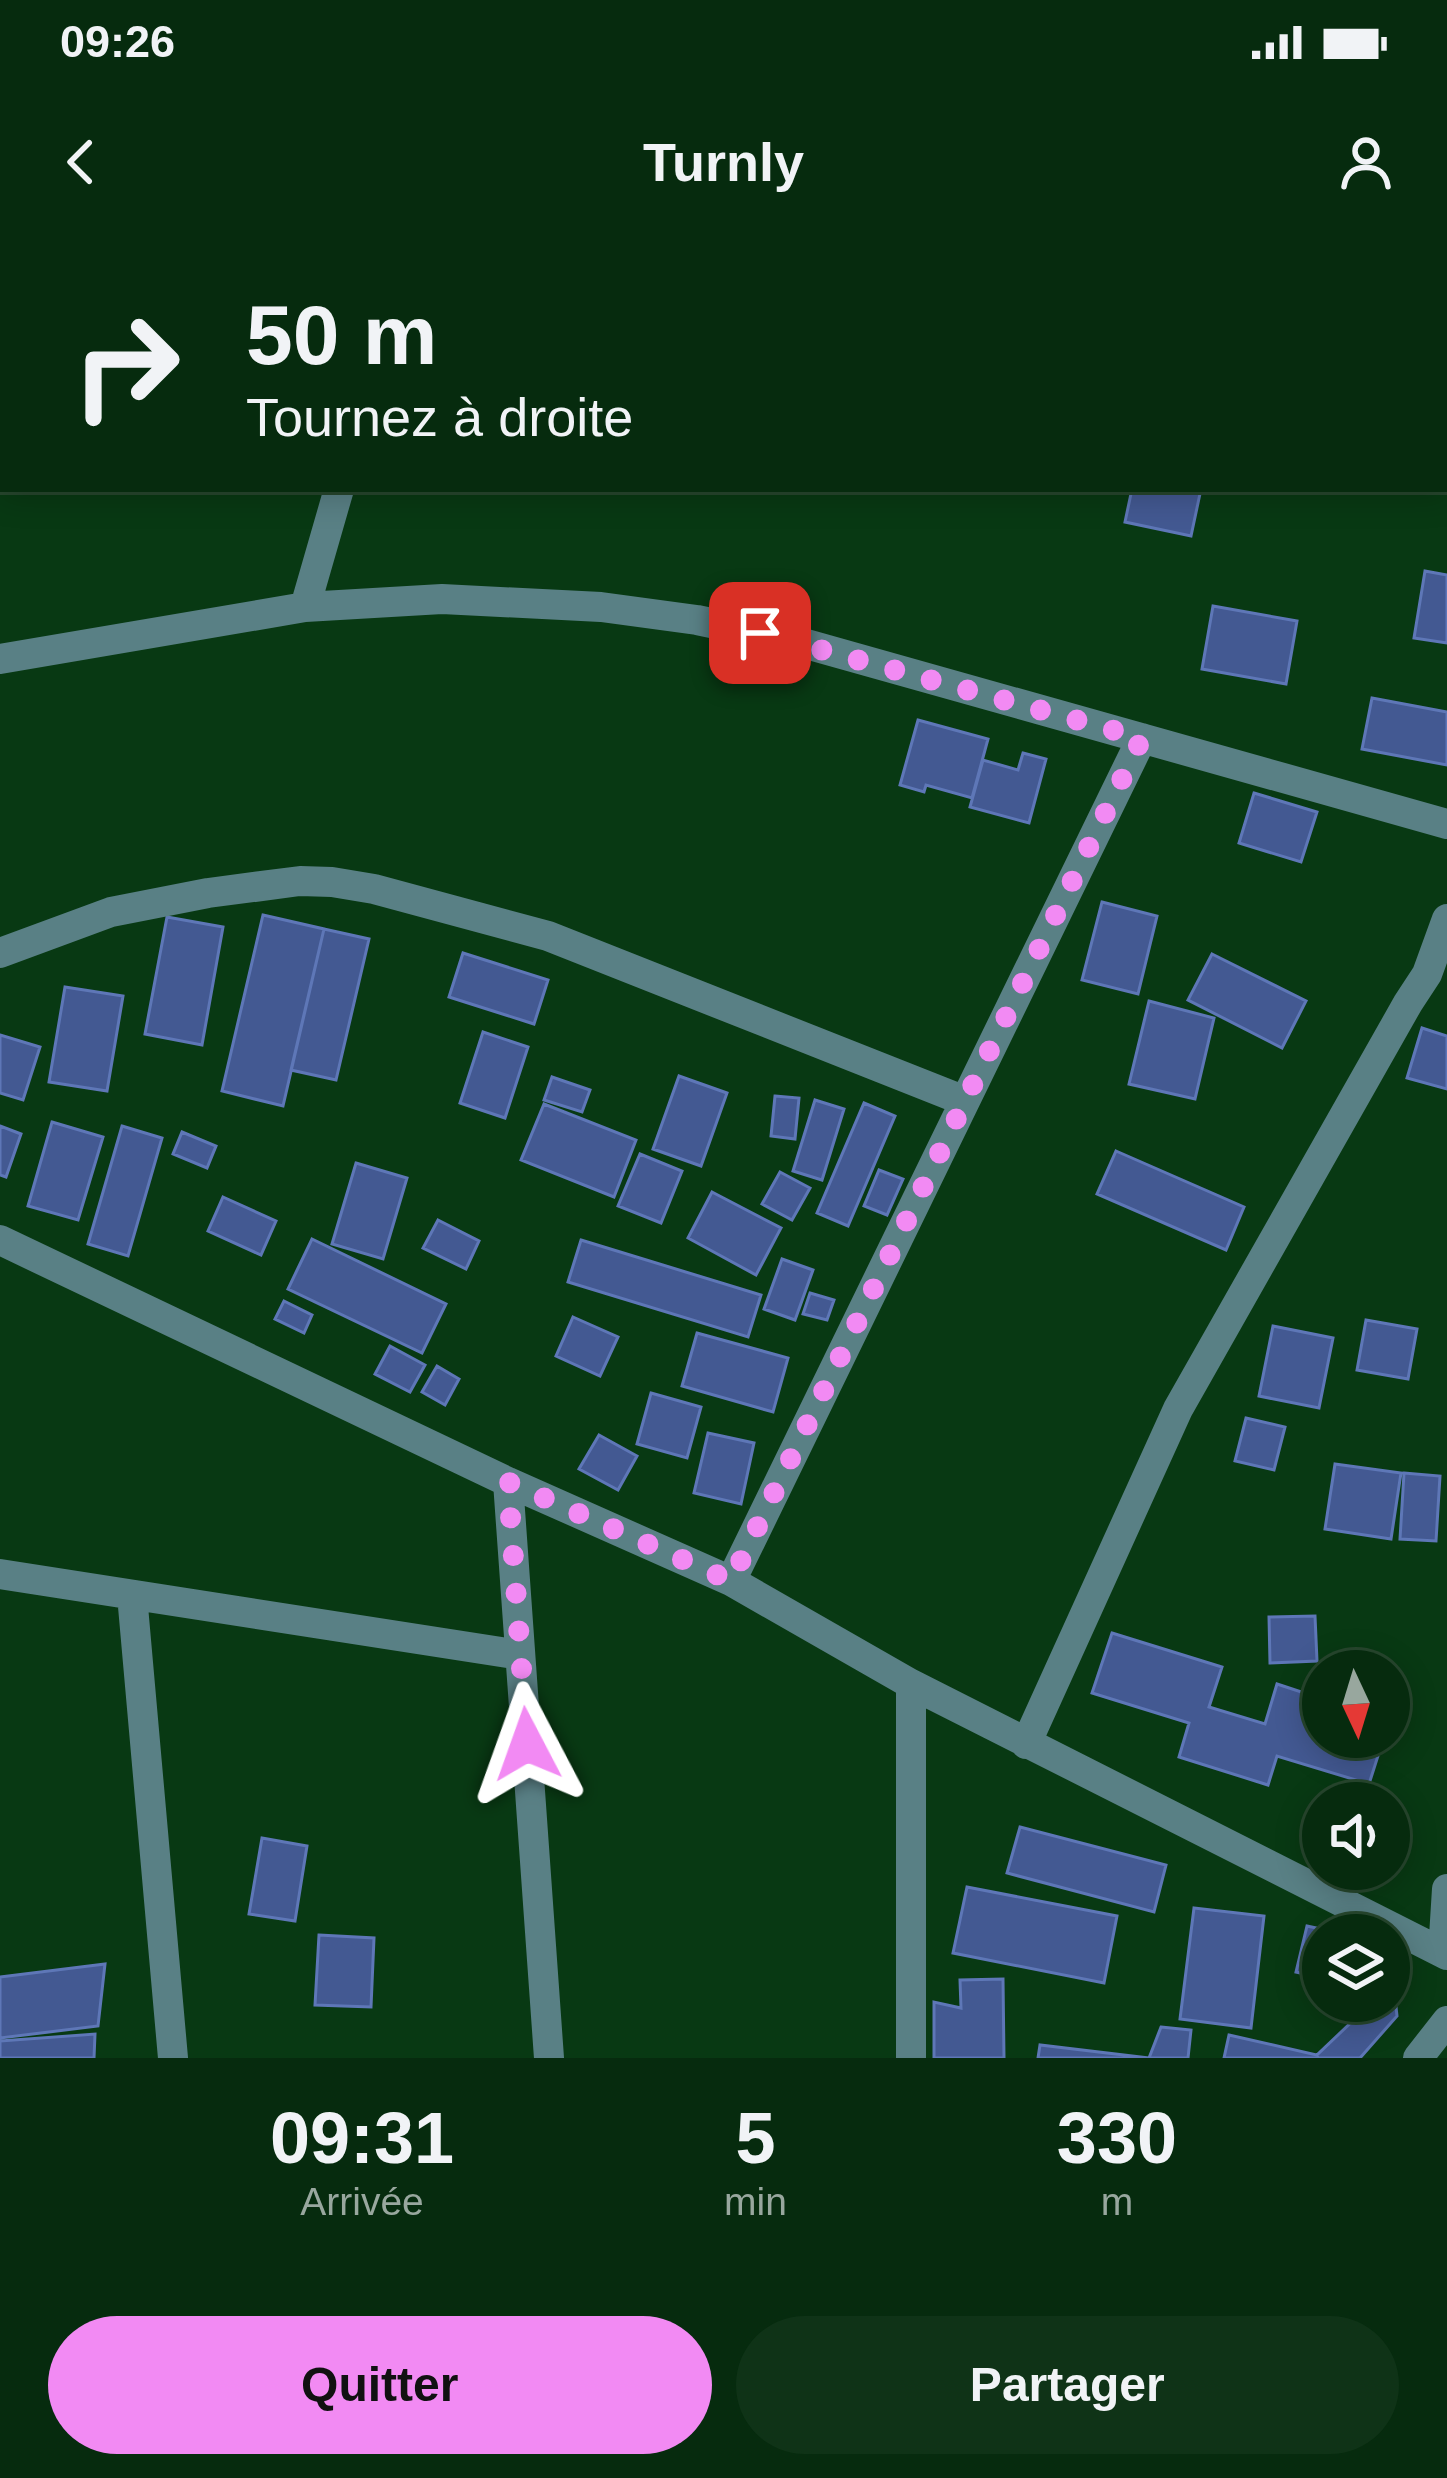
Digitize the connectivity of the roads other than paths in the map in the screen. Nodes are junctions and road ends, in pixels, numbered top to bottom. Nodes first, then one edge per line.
1 (338, 492) edge
2 (305, 607) junction
3 (0, 659) edge
4 (1142, 738) junction
5 (1447, 824) edge
6 (1447, 919) edge
7 (0, 953) edge
8 (965, 1101) junction
9 (0, 1240) edge
10 (508, 1482) junction
11 (0, 1574) edge
12 (731, 1581) junction
13 (132, 1595) junction
14 (520, 1654) junction
15 (911, 1684) junction
16 (1026, 1744) junction
17 (1447, 1888) edge
18 (1445, 1954) edge
19 (1447, 2021) edge
20 (173, 2058) edge
21 (549, 2058) edge
22 (911, 2058) edge
23 (1418, 2058) edge

1 - 2 street
2 - 3 street
2 - 4 street
4 - 5 street
4 - 8 street
6 - 16 street
7 - 8 street
8 - 12 street
9 - 10 street
10 - 12 street
10 - 14 street
11 - 13 street
12 - 15 street
13 - 14 street
13 - 20 street
14 - 21 street
15 - 16 street
15 - 22 street
16 - 18 street
17 - 18 street
19 - 23 street

